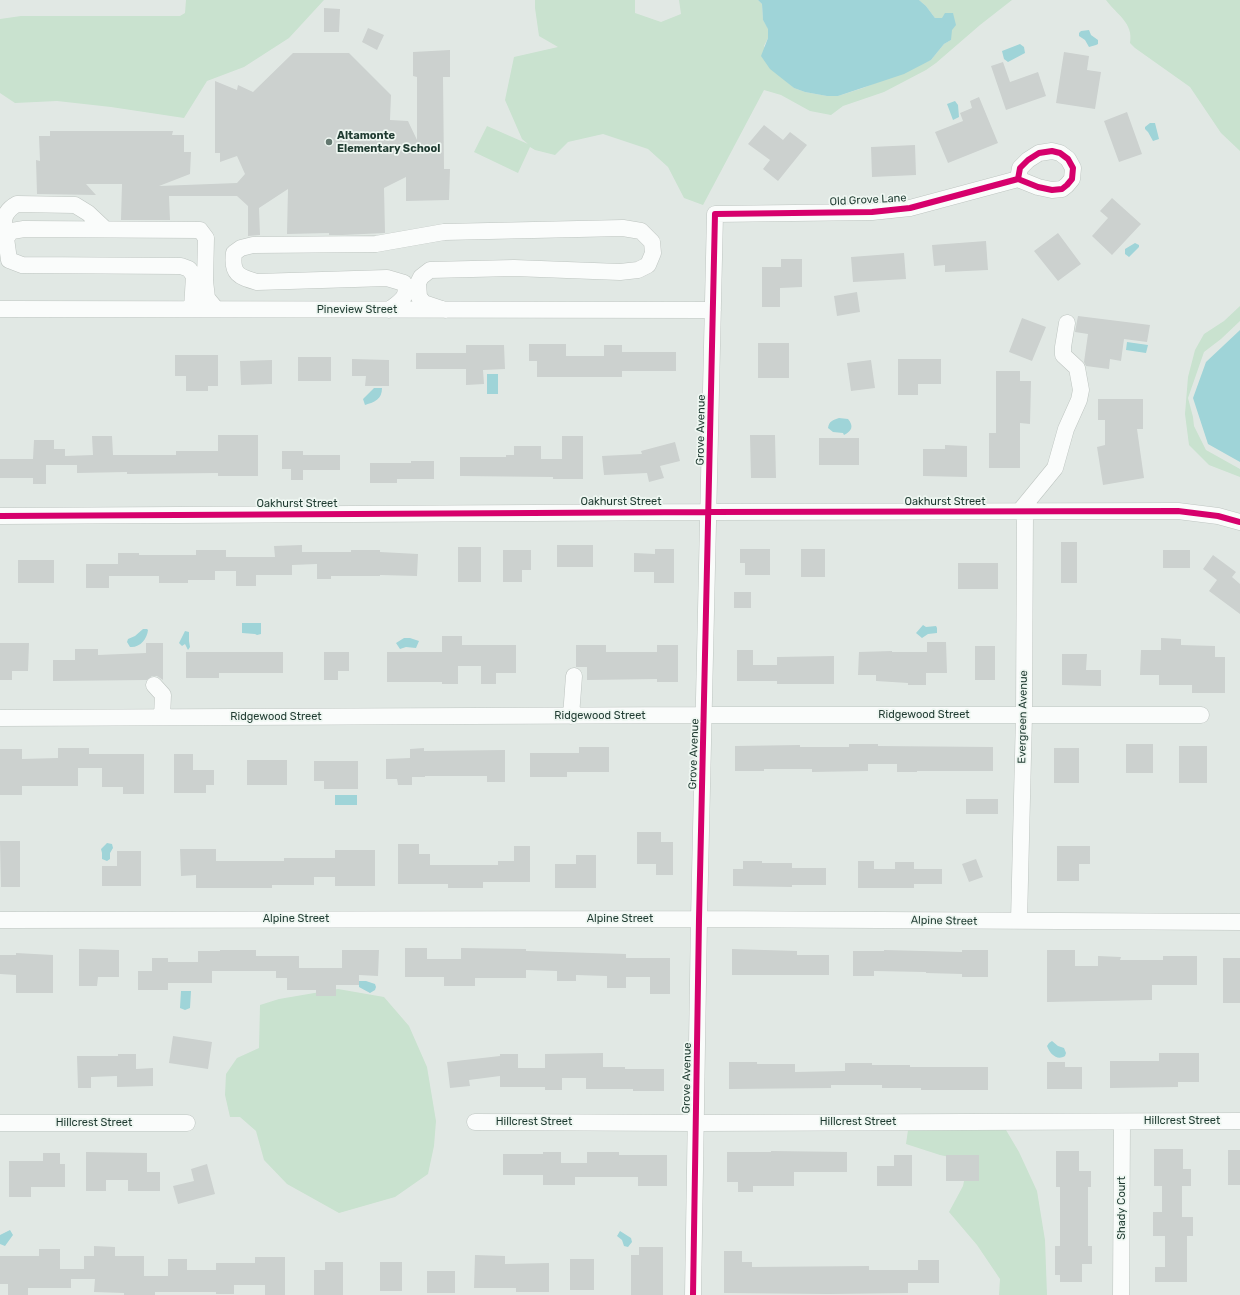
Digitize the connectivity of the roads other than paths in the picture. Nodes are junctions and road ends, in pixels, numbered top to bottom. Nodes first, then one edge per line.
1 (1018, 179) dead end
2 (715, 214) joint
3 (105, 229) junction
4 (6, 239) junction
5 (0, 309) edge
6 (192, 309) junction
7 (216, 309) junction
8 (389, 310) junction
9 (445, 310) junction
10 (713, 310) junction
11 (1067, 323) dead end
12 (709, 512) junction
13 (1022, 512) junction
14 (0, 516) edge
15 (1240, 522) edge
16 (574, 676) dead end
17 (154, 685) dead end
18 (705, 715) junction
19 (1024, 715) junction
20 (1201, 715) dead end
21 (571, 716) junction
22 (162, 717) junction
23 (0, 718) edge
24 (699, 918) junction
25 (0, 920) edge
26 (1019, 921) junction
27 (1240, 922) edge
28 (1240, 1121) edge
29 (475, 1122) dead end
30 (1122, 1122) junction
31 (0, 1123) edge
32 (187, 1123) dead end
33 (696, 1123) junction
34 (692, 1295) edge
35 (1121, 1295) edge

1 - 2 street, Old Grove Lane
2 - 10 street, Grove Avenue
3 - 4 street
3 - 4 street
3 - 7 street
4 - 6 street
5 - 6 street, Pineview Street
6 - 7 street, Pineview Street
7 - 8 street, Pineview Street
8 - 9 street, Pineview Street
8 - 9 street
9 - 10 street, Pineview Street
10 - 12 street, Grove Avenue
11 - 13 street
12 - 13 street, Oakhurst Street
12 - 14 street, Oakhurst Street
12 - 18 street, Grove Avenue
13 - 15 street, Oakhurst Street
13 - 19 street, Evergreen Avenue
16 - 21 street
17 - 22 street
18 - 19 street, Ridgewood Street
18 - 21 street, Ridgewood Street
18 - 24 street, Grove Avenue
19 - 20 street, Ridgewood Street
19 - 26 street, Evergreen Avenue
21 - 22 street, Ridgewood Street
22 - 23 street, Ridgewood Street
24 - 25 street, Alpine Street
24 - 26 street, Alpine Street
24 - 33 street, Grove Avenue
26 - 27 street, Alpine Street
28 - 30 street, Hillcrest Street
29 - 33 street, Hillcrest Street
30 - 33 street, Hillcrest Street
30 - 35 street, Shady Court
31 - 32 street, Hillcrest Street
33 - 34 street, Grove Avenue

